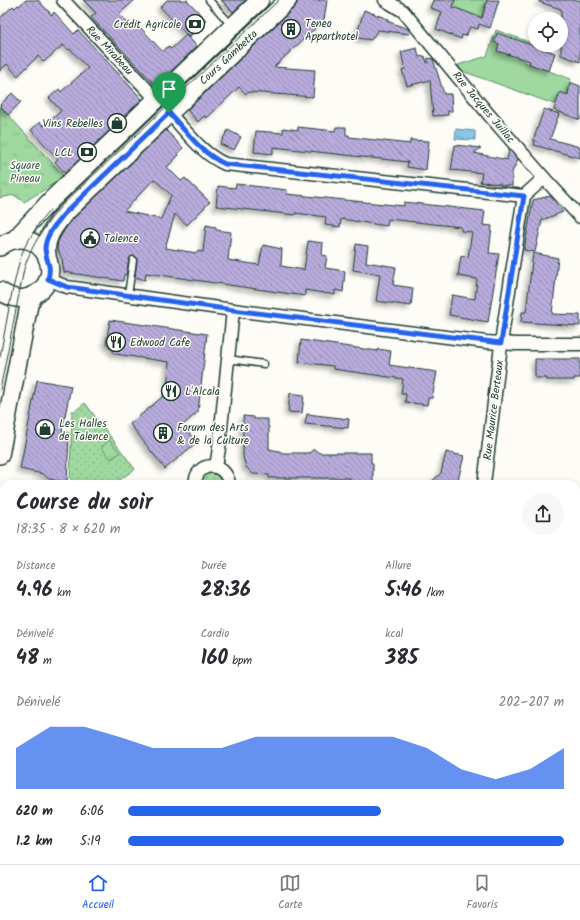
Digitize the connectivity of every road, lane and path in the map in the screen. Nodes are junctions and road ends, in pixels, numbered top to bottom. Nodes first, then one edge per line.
1 (63, 0) edge
2 (209, 0) edge
3 (260, 0) edge
4 (288, 0) edge
5 (385, 0) edge
6 (232, 27) junction
7 (156, 99) junction
8 (169, 113) junction
9 (544, 178) junction
10 (524, 196) junction
11 (580, 217) edge
12 (7, 243) edge
13 (47, 255) junction
14 (133, 260) dead end
15 (48, 279) junction
16 (0, 291) edge
17 (34, 295) junction
18 (128, 295) junction
19 (233, 310) junction
20 (501, 343) junction
21 (580, 344) edge
22 (228, 359) junction
23 (264, 364) dead end
24 (0, 455) edge
25 (216, 467) junction
26 (196, 480) edge
27 (228, 480) edge
28 (484, 480) edge

1 - 7 street, Rue Mirabeau
2 - 6 lane
3 - 6 main road, Cours Gambetta
4 - 8 main road, Cours Gambetta
5 - 9 street, Rue Jacques Juillac
6 - 7 main road, Cours Gambetta
7 - 12 main road, Cours Gambetta
8 - 10 street
8 - 13 main road, Cours Gambetta
9 - 10 street
9 - 11 street, Rue Jacques Juillac
10 - 20 street, Rue Maurice Berteaux
12 - 13 main road
13 - 15 main road, Cours Gambetta
14 - 18 lane
15 - 17 main road
15 - 18 street
16 - 17 main road
17 - 24 main road
18 - 19 street
19 - 20 street
19 - 22 street
20 - 21 street
20 - 28 street, Rue Maurice Berteaux
22 - 23 lane
22 - 25 street
25 - 26 street
25 - 27 street

